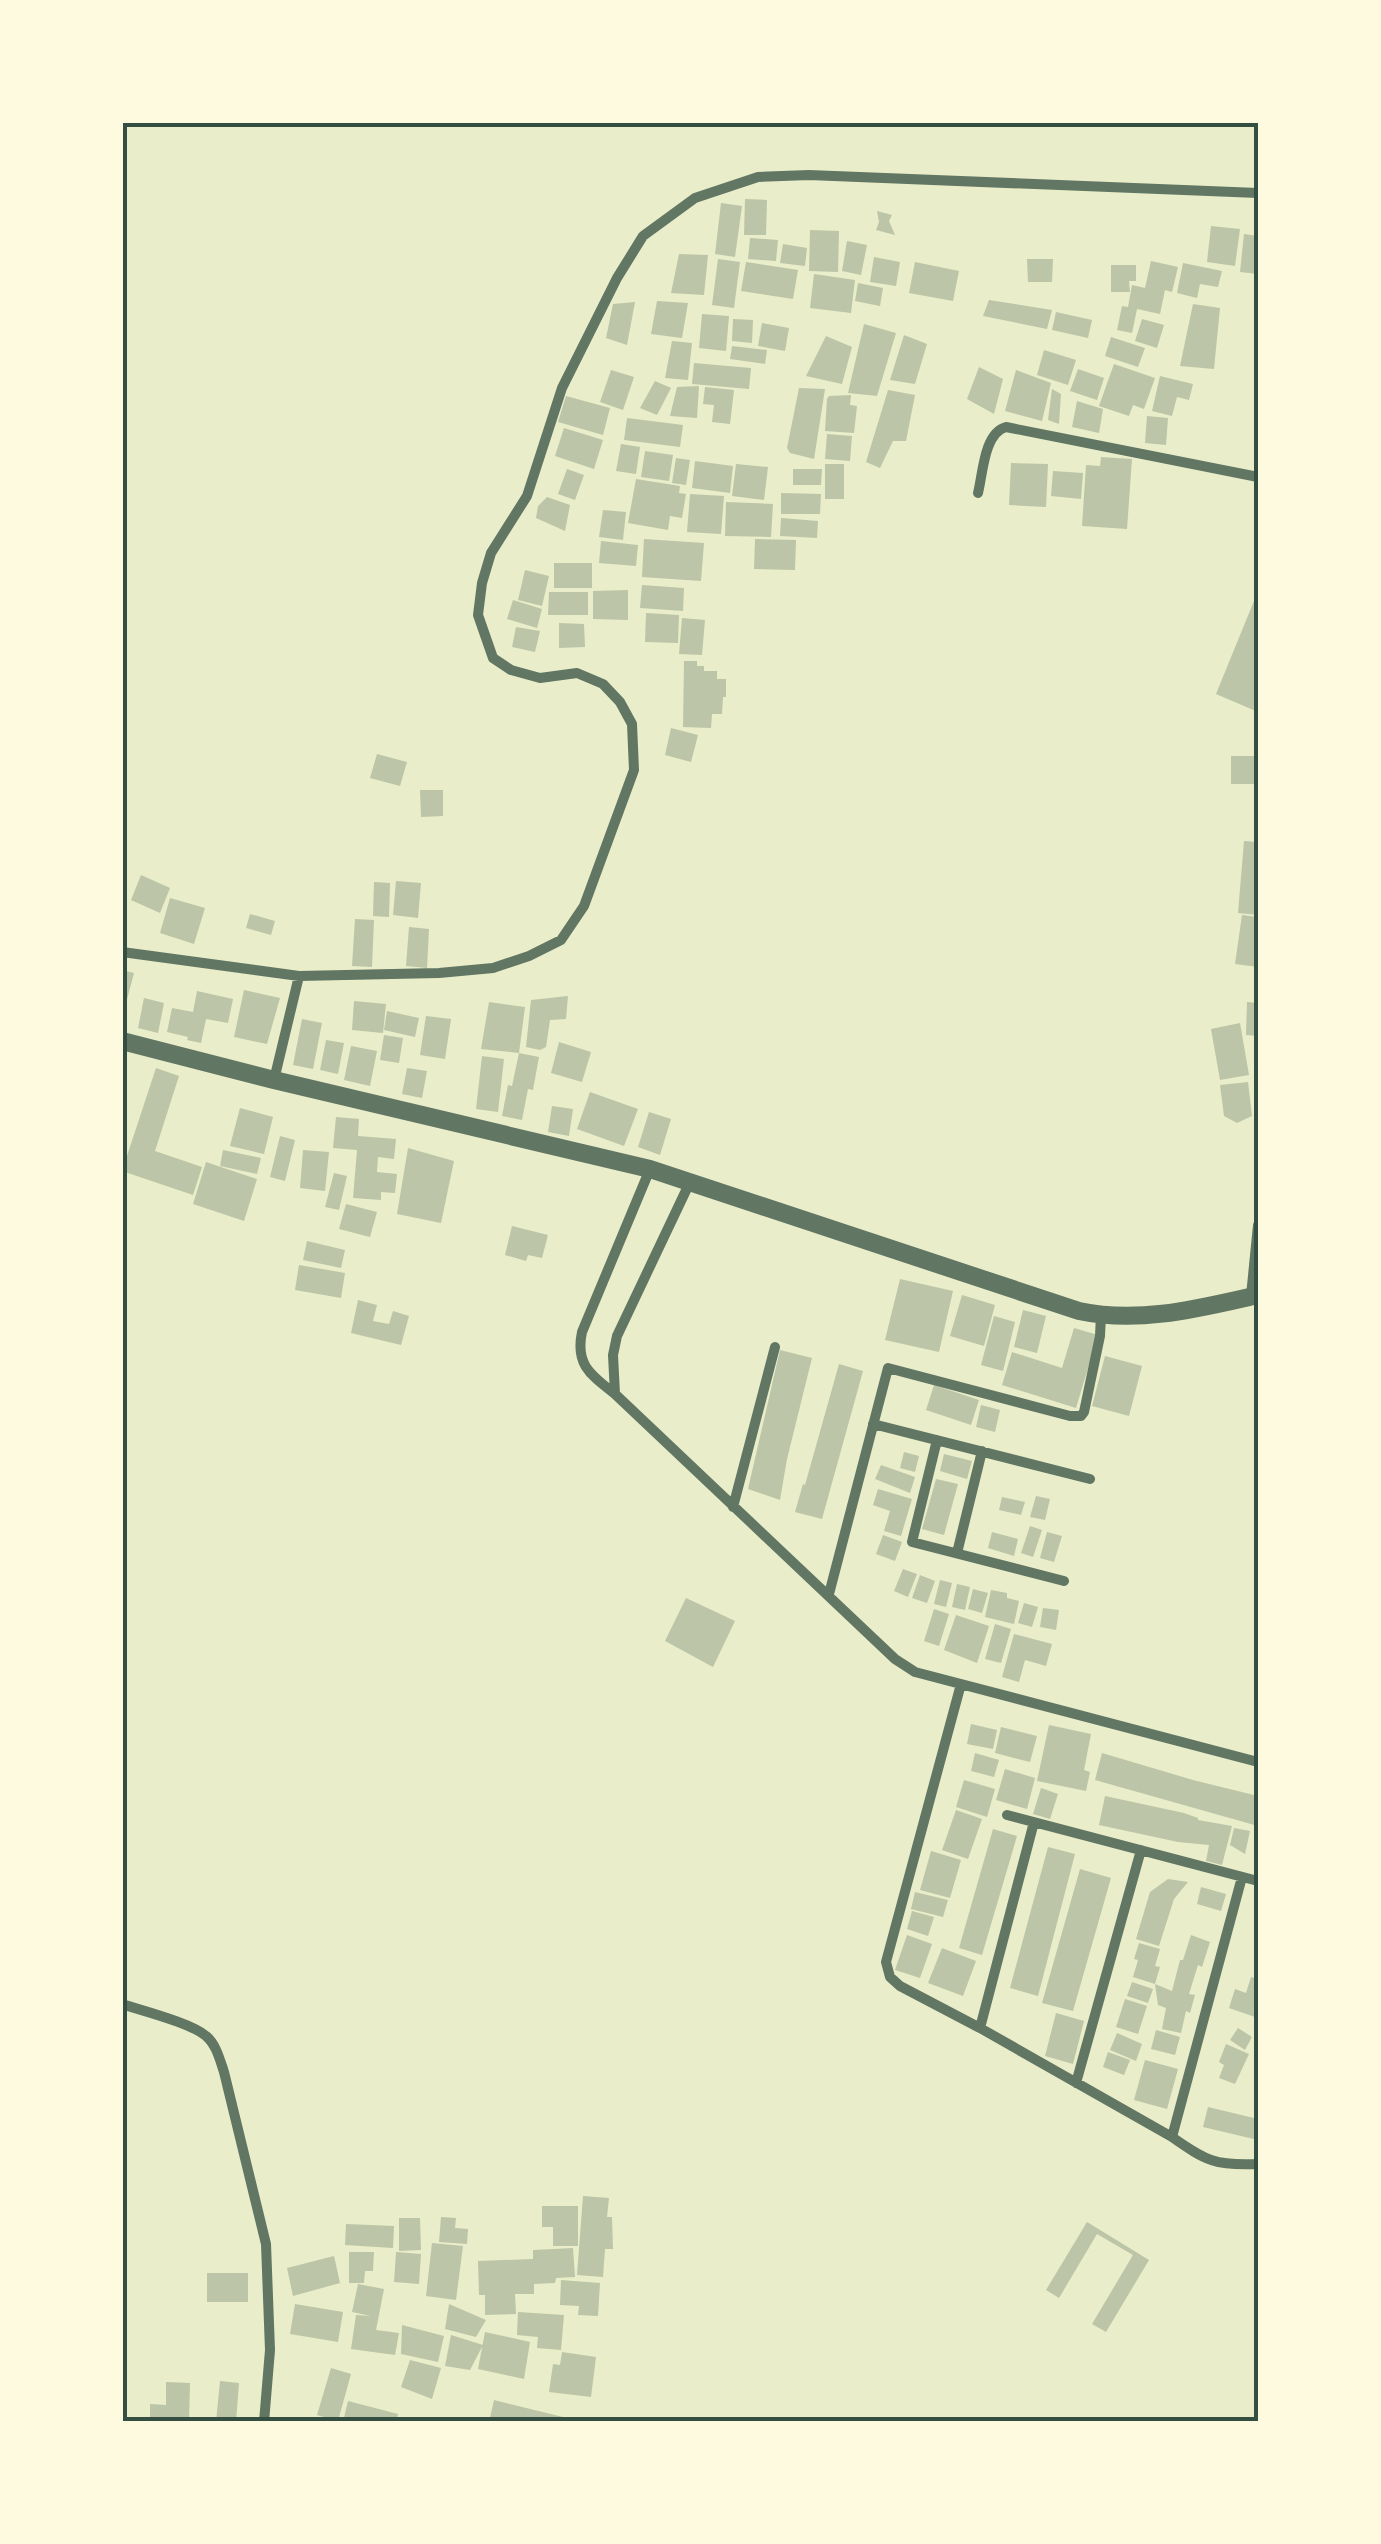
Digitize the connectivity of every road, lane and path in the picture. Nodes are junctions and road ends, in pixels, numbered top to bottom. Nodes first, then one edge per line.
1 (1258, 192) edge
2 (1258, 477) edge
3 (978, 493) dead end
4 (122, 952) edge
5 (299, 976) junction
6 (122, 1041) edge
7 (274, 1080) junction
8 (650, 1168) junction
9 (690, 1182) junction
10 (1258, 1225) edge
11 (1255, 1296) edge
12 (1101, 1315) junction
13 (775, 1347) dead end
14 (615, 1394) junction
15 (873, 1424) junction
16 (937, 1440) junction
17 (982, 1451) junction
18 (1090, 1479) dead end
19 (733, 1507) junction
20 (957, 1553) junction
21 (1064, 1580) dead end
22 (828, 1594) junction
23 (961, 1684) junction
24 (1258, 1762) edge
25 (1007, 1816) dead end
26 (1034, 1822) junction
27 (1141, 1850) junction
28 (1242, 1877) junction
29 (1258, 1881) edge
30 (122, 2004) edge
31 (980, 2028) junction
32 (1076, 2083) junction
33 (1172, 2138) junction
34 (1258, 2164) edge
35 (264, 2422) edge

1 - 5 street
2 - 3 street
4 - 5 street
5 - 7 street
6 - 7 street
7 - 8 street
8 - 9 street
8 - 14 street
9 - 12 street
9 - 14 street
10 - 11 street
11 - 12 street
12 - 15 street
13 - 19 street
14 - 19 street
15 - 16 street
15 - 22 street
16 - 17 street
16 - 20 street
17 - 18 street
17 - 20 street
19 - 22 street
20 - 21 street
22 - 23 street
23 - 24 street
23 - 31 street
25 - 26 street
26 - 27 street
26 - 31 street
27 - 28 street
27 - 32 street
28 - 29 street
28 - 33 street
30 - 35 street
31 - 32 street
32 - 33 street
33 - 34 street

